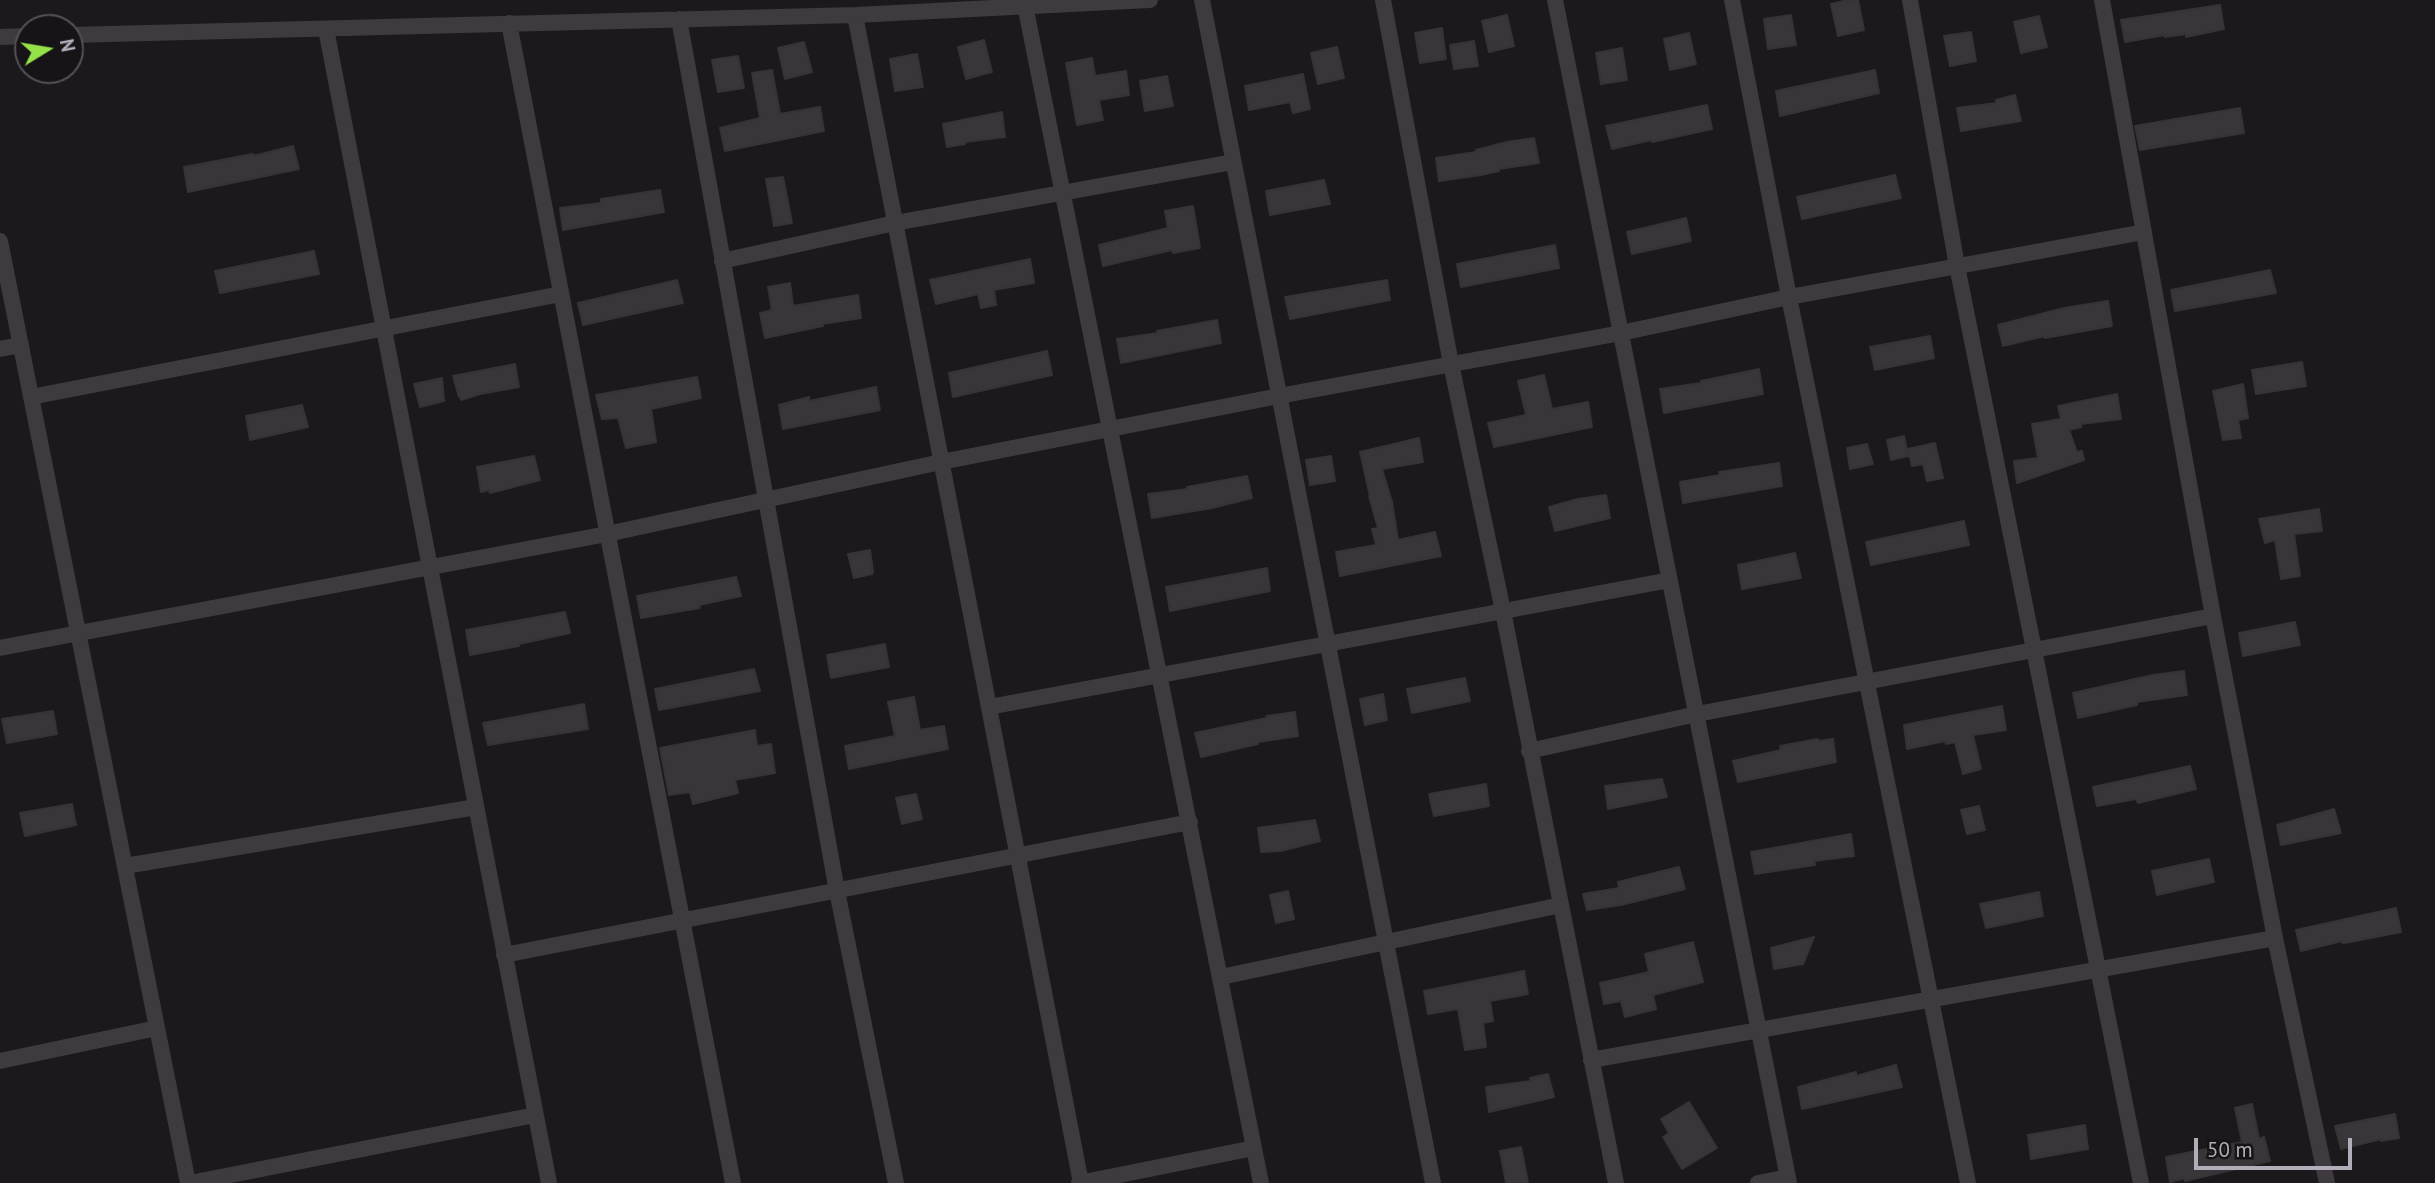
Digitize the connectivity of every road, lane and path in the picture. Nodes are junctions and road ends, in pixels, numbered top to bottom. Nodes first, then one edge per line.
1 (1150, 0) edge
2 (1202, 0) edge
3 (1383, 0) edge
4 (1555, 0) edge
5 (1732, 0) edge
6 (1910, 0) edge
7 (2102, 0) edge
8 (1025, 5) junction
9 (855, 15) junction
10 (679, 19) junction
11 (509, 23) junction
12 (326, 29) junction
13 (84, 35) edge
14 (1233, 162) junction
15 (1062, 193) junction
16 (895, 223) junction
17 (2144, 232) junction
18 (0, 241) edge
19 (722, 261) junction
20 (1957, 267) junction
21 (561, 294) junction
22 (1789, 297) junction
23 (383, 327) junction
24 (1621, 333) junction
25 (21, 345) junction
26 (0, 349) edge
27 (1451, 364) junction
28 (1279, 396) junction
29 (31, 397) junction
30 (1110, 428) junction
31 (942, 463) junction
32 (768, 500) junction
33 (607, 534) junction
34 (429, 566) junction
35 (1670, 580) junction
36 (1503, 611) junction
37 (2213, 616) junction
38 (78, 632) junction
39 (1327, 644) junction
40 (0, 648) edge
41 (2035, 651) junction
42 (1161, 675) junction
43 (1867, 681) junction
44 (989, 707) junction
45 (1697, 714) junction
46 (1529, 751) junction
47 (475, 807) junction
48 (1190, 822) junction
49 (1018, 857) junction
50 (125, 866) junction
51 (837, 891) junction
52 (1560, 905) junction
53 (681, 921) junction
54 (2275, 938) junction
55 (1385, 942) junction
56 (504, 955) junction
57 (2098, 969) junction
58 (1221, 977) junction
59 (1931, 999) junction
60 (157, 1028) junction
61 (1759, 1030) junction
62 (1591, 1060) junction
63 (0, 1061) edge
64 (535, 1115) junction
65 (1254, 1148) junction
66 (1789, 1180) edge
67 (189, 1183) edge
68 (549, 1183) edge
69 (733, 1183) edge
70 (896, 1183) edge
71 (1080, 1183) edge
72 (1261, 1183) edge
73 (1433, 1183) edge
74 (1616, 1183) edge
75 (1758, 1183) edge
76 (1968, 1183) edge
77 (2141, 1183) edge
78 (2327, 1183) edge

1 - 8 street
2 - 14 street
3 - 27 street
4 - 24 street
5 - 22 street
6 - 20 street
7 - 17 street
8 - 9 street
8 - 15 street
9 - 10 street
9 - 16 street
10 - 11 street
10 - 19 street
11 - 12 street
11 - 21 street
12 - 13 street
12 - 23 street
14 - 15 street
14 - 28 street
15 - 16 street
15 - 30 street
16 - 19 street
16 - 31 street
17 - 20 street
17 - 37 street
18 - 25 street
19 - 32 street
20 - 22 street
20 - 41 street
21 - 23 street
21 - 33 street
22 - 24 street
22 - 43 street
23 - 29 street
23 - 34 street
24 - 27 street
24 - 35 street
25 - 26 street
25 - 29 street
27 - 28 street
27 - 36 street
28 - 30 street
28 - 39 street
29 - 38 street
30 - 31 street
30 - 42 street
31 - 32 street
31 - 44 street
32 - 33 street
32 - 51 street
33 - 34 street
33 - 53 street
34 - 38 street
34 - 47 street
35 - 36 street
35 - 45 street
36 - 39 street
36 - 46 street
37 - 41 street
37 - 54 street
38 - 40 street
38 - 50 street
39 - 42 street
39 - 55 street
41 - 43 street
41 - 57 street
42 - 44 street
42 - 48 street
43 - 45 street
43 - 59 street
44 - 49 street
45 - 46 street
45 - 61 street
46 - 52 street
47 - 50 street
47 - 56 street
48 - 49 street
48 - 58 street
49 - 51 street
49 - 71 street
50 - 60 street
51 - 53 street
51 - 70 street
52 - 55 street
52 - 62 street
53 - 56 street
53 - 69 street
54 - 57 street
54 - 78 street
55 - 58 street
55 - 73 street
56 - 64 street
57 - 59 street
57 - 77 street
58 - 65 street
59 - 61 street
59 - 76 street
60 - 63 street
60 - 67 street
61 - 62 street
61 - 66 street
62 - 74 street
64 - 67 street
64 - 68 street
65 - 71 street
65 - 72 street
66 - 75 street

